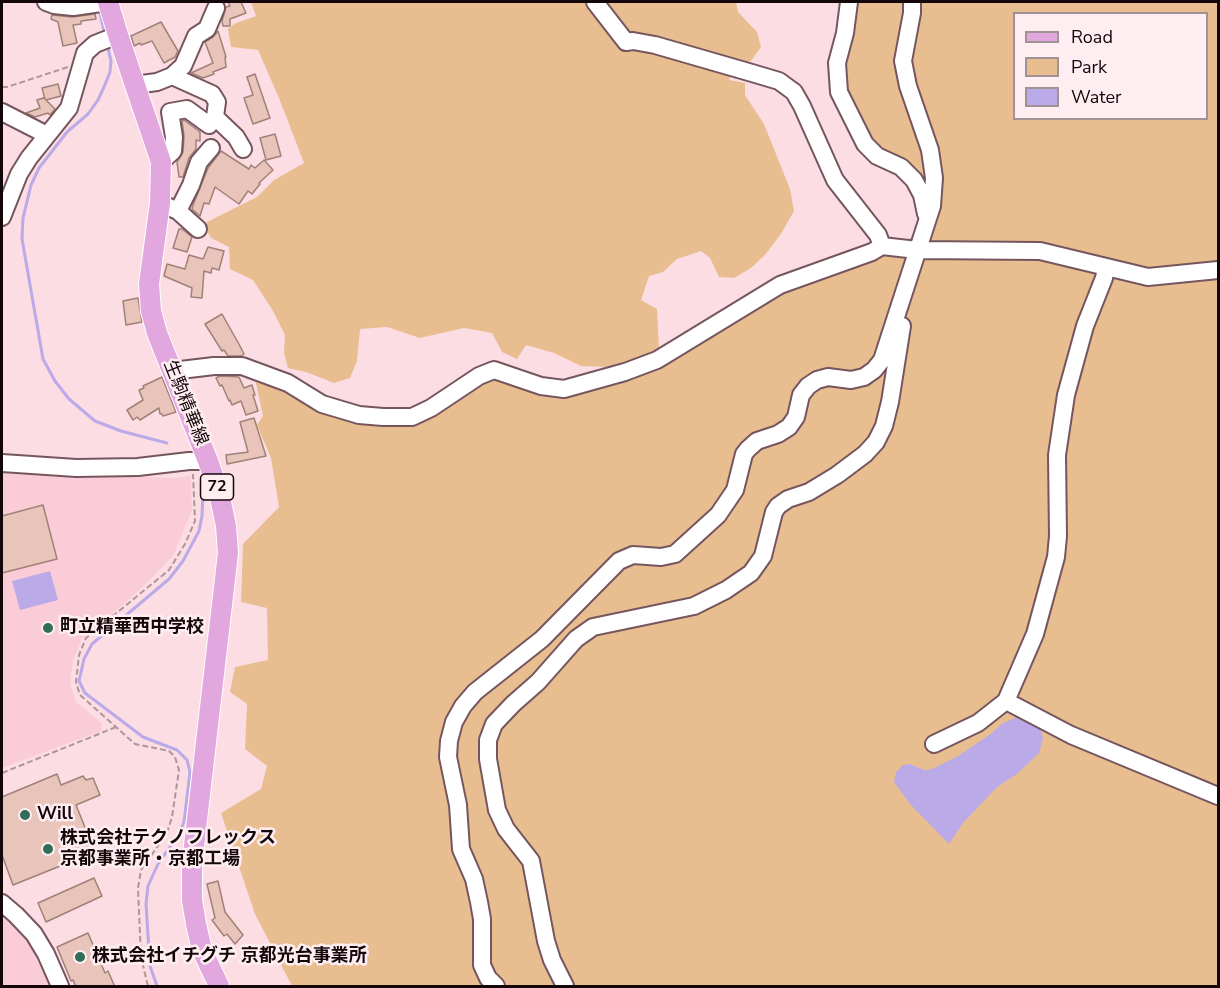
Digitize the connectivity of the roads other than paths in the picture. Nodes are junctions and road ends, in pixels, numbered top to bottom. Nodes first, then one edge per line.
1 (46, 2) edge
2 (108, 2) edge
3 (595, 2) edge
4 (849, 2) edge
5 (912, 2) edge
6 (216, 8) dead end
7 (118, 35) junction
8 (172, 76) junction
9 (134, 85) junction
10 (2, 112) edge
11 (209, 125) dead end
12 (46, 135) junction
13 (211, 148) dead end
14 (243, 148) dead end
15 (160, 162) junction
16 (169, 207) junction
17 (2, 217) edge
18 (926, 223) junction
19 (198, 229) dead end
20 (882, 246) junction
21 (917, 250) junction
22 (1106, 268) junction
23 (1218, 270) edge
24 (909, 274) junction
25 (172, 371) junction
26 (208, 460) junction
27 (2, 464) edge
28 (1006, 701) junction
29 (934, 744) dead end
30 (1218, 796) edge
31 (2, 903) edge
32 (60, 987) edge
33 (219, 987) edge
34 (496, 987) edge
35 (565, 987) edge

1 - 2 street
2 - 7 main road, 生駒精華線 / 72
3 - 20 street
4 - 18 street
5 - 18 street
6 - 8 street
7 - 9 main road, 生駒精華線 / 72
7 - 12 street
8 - 9 street
8 - 14 street
9 - 15 main road, 生駒精華線 / 72
10 - 12 street
11 - 15 street
12 - 17 street
13 - 16 street
15 - 16 main road, 生駒精華線 / 72
16 - 19 street
16 - 25 main road, 生駒精華線 / 72
18 - 21 street
20 - 21 street
20 - 25 street
21 - 22 street
21 - 24 street
22 - 23 street
22 - 28 street
24 - 34 street
24 - 35 street
25 - 26 main road, 生駒精華線 / 72
26 - 27 street
26 - 33 main road, 生駒精華線 / 72
28 - 29 street
28 - 30 street
31 - 32 street

